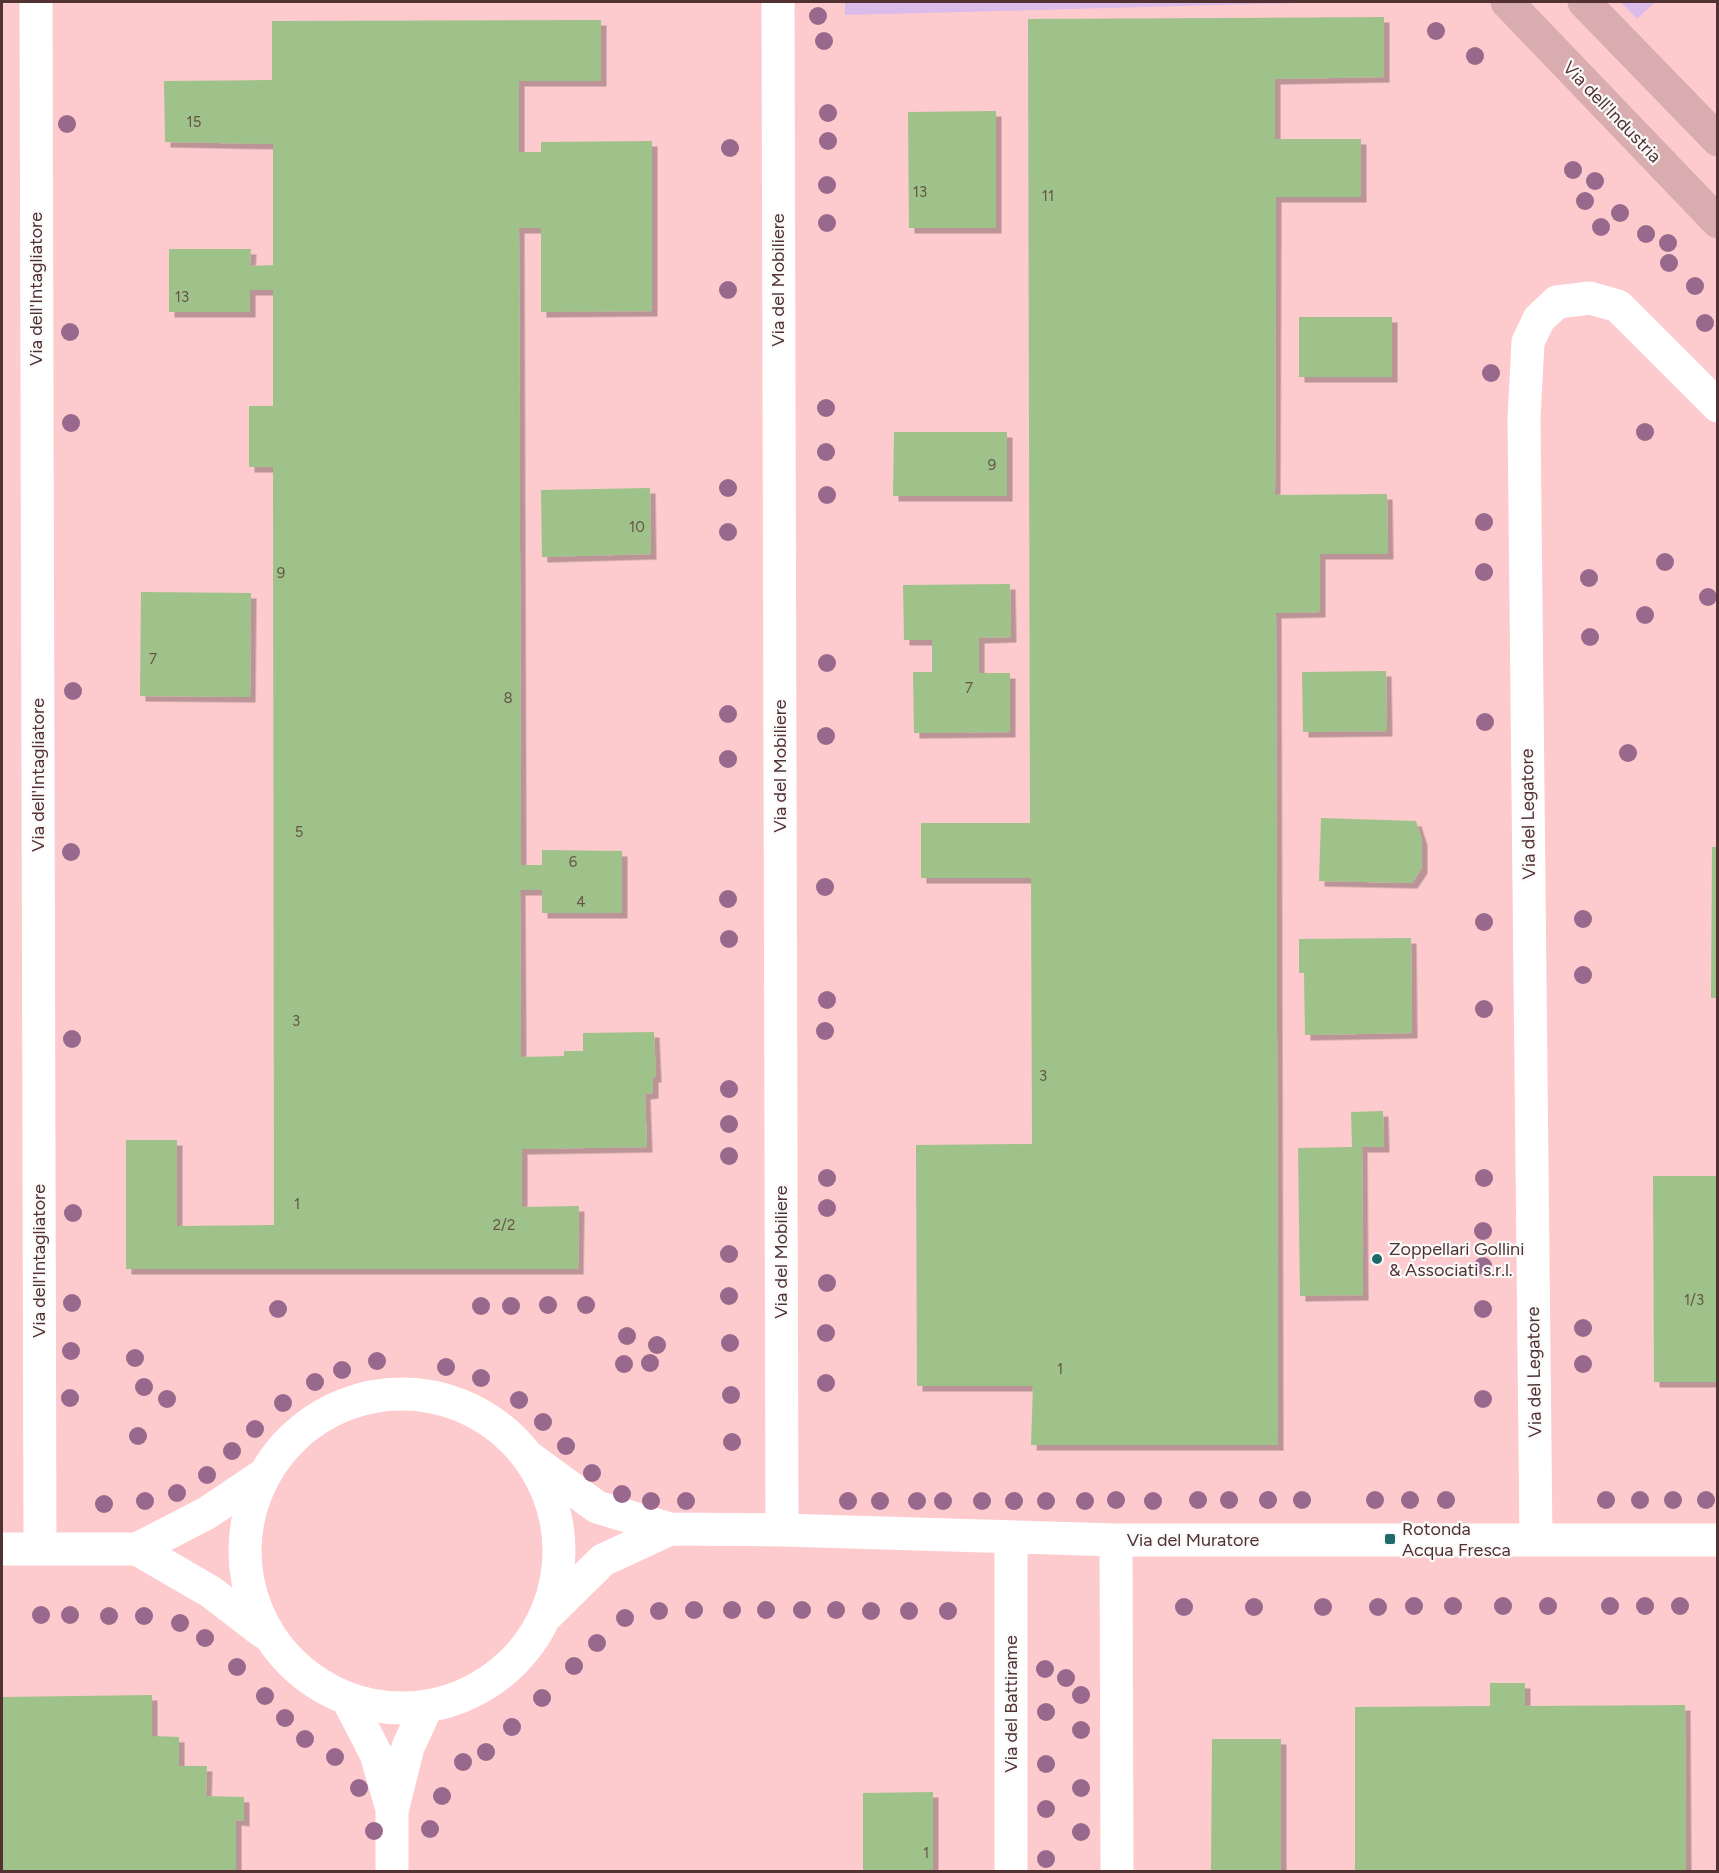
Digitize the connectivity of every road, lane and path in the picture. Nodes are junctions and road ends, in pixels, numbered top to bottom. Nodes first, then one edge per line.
1 (36, 2) edge
2 (777, 2) edge
3 (1507, 2) edge
4 (1584, 2) edge
5 (1718, 141) edge
6 (1718, 222) edge
7 (1718, 405) edge
8 (530, 1458) junction
9 (262, 1476) junction
10 (670, 1529) junction
11 (782, 1530) junction
12 (1011, 1537) junction
13 (1536, 1539) junction
14 (1116, 1540) junction
15 (1718, 1540) edge
16 (2, 1549) edge
17 (40, 1549) junction
18 (137, 1549) junction
19 (547, 1614) junction
20 (268, 1636) junction
21 (348, 1700) junction
22 (426, 1708) junction
23 (392, 1811) junction
24 (392, 1872) edge
25 (1011, 1872) edge
26 (1117, 1872) edge

1 - 17 street, Via dell'Intagliatore
2 - 11 street, Via del Mobiliere
3 - 6 main road, Via dell'Industria
4 - 5 main road
7 - 13 street, Via del Legatore
8 - 9 street
8 - 10 street, Via del Muratore
8 - 19 street
9 - 18 street
9 - 20 street
10 - 11 street, Via del Muratore
10 - 19 street, Via del Muratore
11 - 12 street, Via del Muratore
12 - 14 street, Via del Muratore
12 - 25 street, Via del Battirame
13 - 14 street, Via del Muratore
13 - 15 street, Via del Muratore
14 - 26 street
16 - 17 street
17 - 18 street
18 - 20 street
19 - 22 street
20 - 21 street
21 - 22 street
21 - 23 street
22 - 23 street
23 - 24 street

